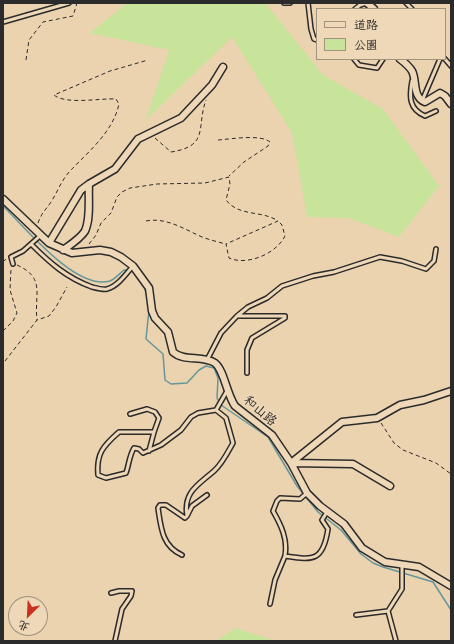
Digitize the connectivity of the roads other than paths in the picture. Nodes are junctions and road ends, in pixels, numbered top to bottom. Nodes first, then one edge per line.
1 (69, 3) edge
2 (284, 3) edge
3 (290, 3) edge
4 (308, 3) edge
5 (367, 3) edge
6 (356, 8) edge
7 (3, 22) edge
8 (316, 40) edge
9 (355, 60) edge
10 (382, 60) edge
11 (401, 60) edge
12 (440, 60) edge
13 (223, 67) dead end
14 (413, 78) junction
15 (422, 100) junction
16 (451, 104) edge
17 (436, 111) dead end
18 (89, 184) junction
19 (3, 199) edge
20 (41, 235) junction
21 (49, 243) junction
22 (31, 244) junction
23 (436, 249) dead end
24 (63, 250) junction
25 (13, 264) road end
26 (133, 266) junction
27 (237, 316) junction
28 (207, 360) junction
29 (247, 373) dead end
30 (227, 391) junction
31 (451, 391) edge
32 (216, 410) junction
33 (130, 414) dead end
34 (154, 432) junction
35 (149, 451) junction
36 (291, 463) junction
37 (390, 486) dead end
38 (307, 493) junction
39 (207, 495) dead end
40 (327, 512) junction
41 (187, 516) junction
42 (182, 555) dead end
43 (285, 556) junction
44 (402, 564) junction
45 (451, 586) edge
46 (111, 593) dead end
47 (270, 604) dead end
48 (388, 611) junction
49 (356, 615) dead end
50 (115, 641) edge
51 (396, 641) edge

1 - 7 lane
2 - 3 lane
4 - 8 lane
5 - 6 lane
9 - 10 lane
11 - 14 street
12 - 15 lane
13 - 18 street
14 - 15 street
14 - 17 lane
15 - 16 street
18 - 21 street
18 - 24 street
19 - 20 street
20 - 21 street
20 - 22 lane
21 - 24 street
22 - 25 lane
22 - 26 lane
23 - 27 lane
24 - 26 street
26 - 28 street
27 - 28 lane
27 - 29 lane
28 - 30 street, 和山路
30 - 32 lane
30 - 36 street, 和山路
31 - 36 street
32 - 35 lane
32 - 41 lane
33 - 34 lane
34 - 35 lane
34 - 35 lane
36 - 37 street
36 - 38 street, 和山路
38 - 40 street, 和山路
38 - 43 lane
39 - 41 lane
40 - 43 lane
40 - 44 street, 和山路
41 - 42 lane
43 - 47 lane
44 - 45 street, 和山路
44 - 48 lane
46 - 50 lane
48 - 49 lane
48 - 51 lane

